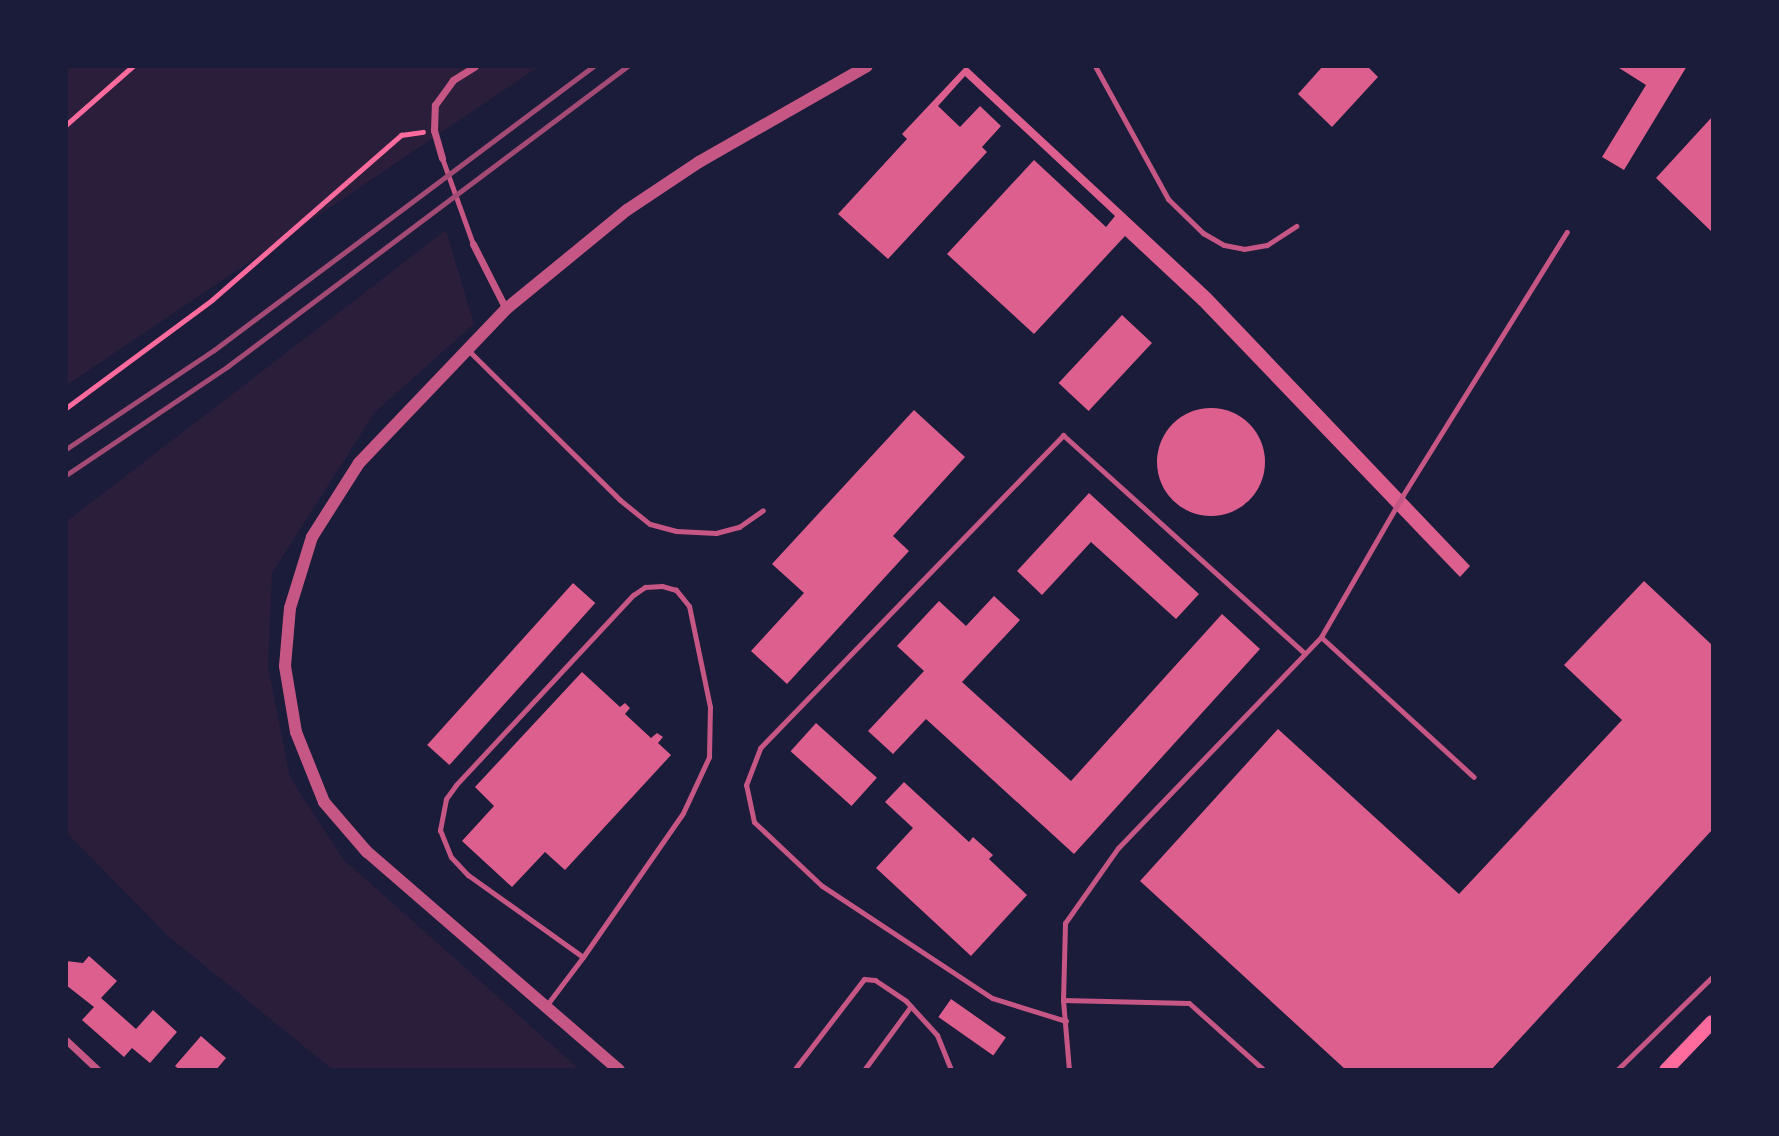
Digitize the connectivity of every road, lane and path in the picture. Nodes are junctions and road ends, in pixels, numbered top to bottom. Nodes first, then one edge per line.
1 (133, 66) edge
2 (475, 66) edge
3 (867, 66) edge
4 (1095, 66) edge
5 (66, 125) edge
6 (434, 130) junction
7 (442, 159) joint
8 (1296, 226) dead end
9 (1567, 232) dead end
10 (473, 244) joint
11 (506, 309) junction
12 (467, 349) junction
13 (66, 408) edge
14 (764, 510) dead end
15 (1321, 637) junction
16 (1304, 653) junction
17 (1474, 777) dead end
18 (583, 957) junction
19 (1713, 977) edge
20 (1063, 1000) junction
21 (546, 1006) junction
22 (911, 1006) junction
23 (1066, 1021) junction
24 (1713, 1022) edge
25 (66, 1040) edge
26 (98, 1069) edge
27 (620, 1069) edge
28 (794, 1069) edge
29 (864, 1069) edge
30 (951, 1069) edge
31 (1069, 1069) edge
32 (1264, 1069) edge
33 (1617, 1069) edge
34 (1666, 1069) edge

1 - 5 path
2 - 6 street
3 - 11 street
4 - 8 lane
6 - 7 street
6 - 13 path
7 - 10 lane
9 - 15 lane
10 - 11 street
11 - 12 street
12 - 14 lane
12 - 21 street
15 - 16 lane
15 - 17 lane
16 - 20 lane
16 - 23 lane
18 - 18 lane
18 - 21 lane
19 - 33 lane
20 - 23 lane
20 - 32 lane
21 - 27 street
22 - 28 lane
22 - 29 lane
22 - 30 lane
23 - 31 lane
24 - 34 main road
25 - 26 street

